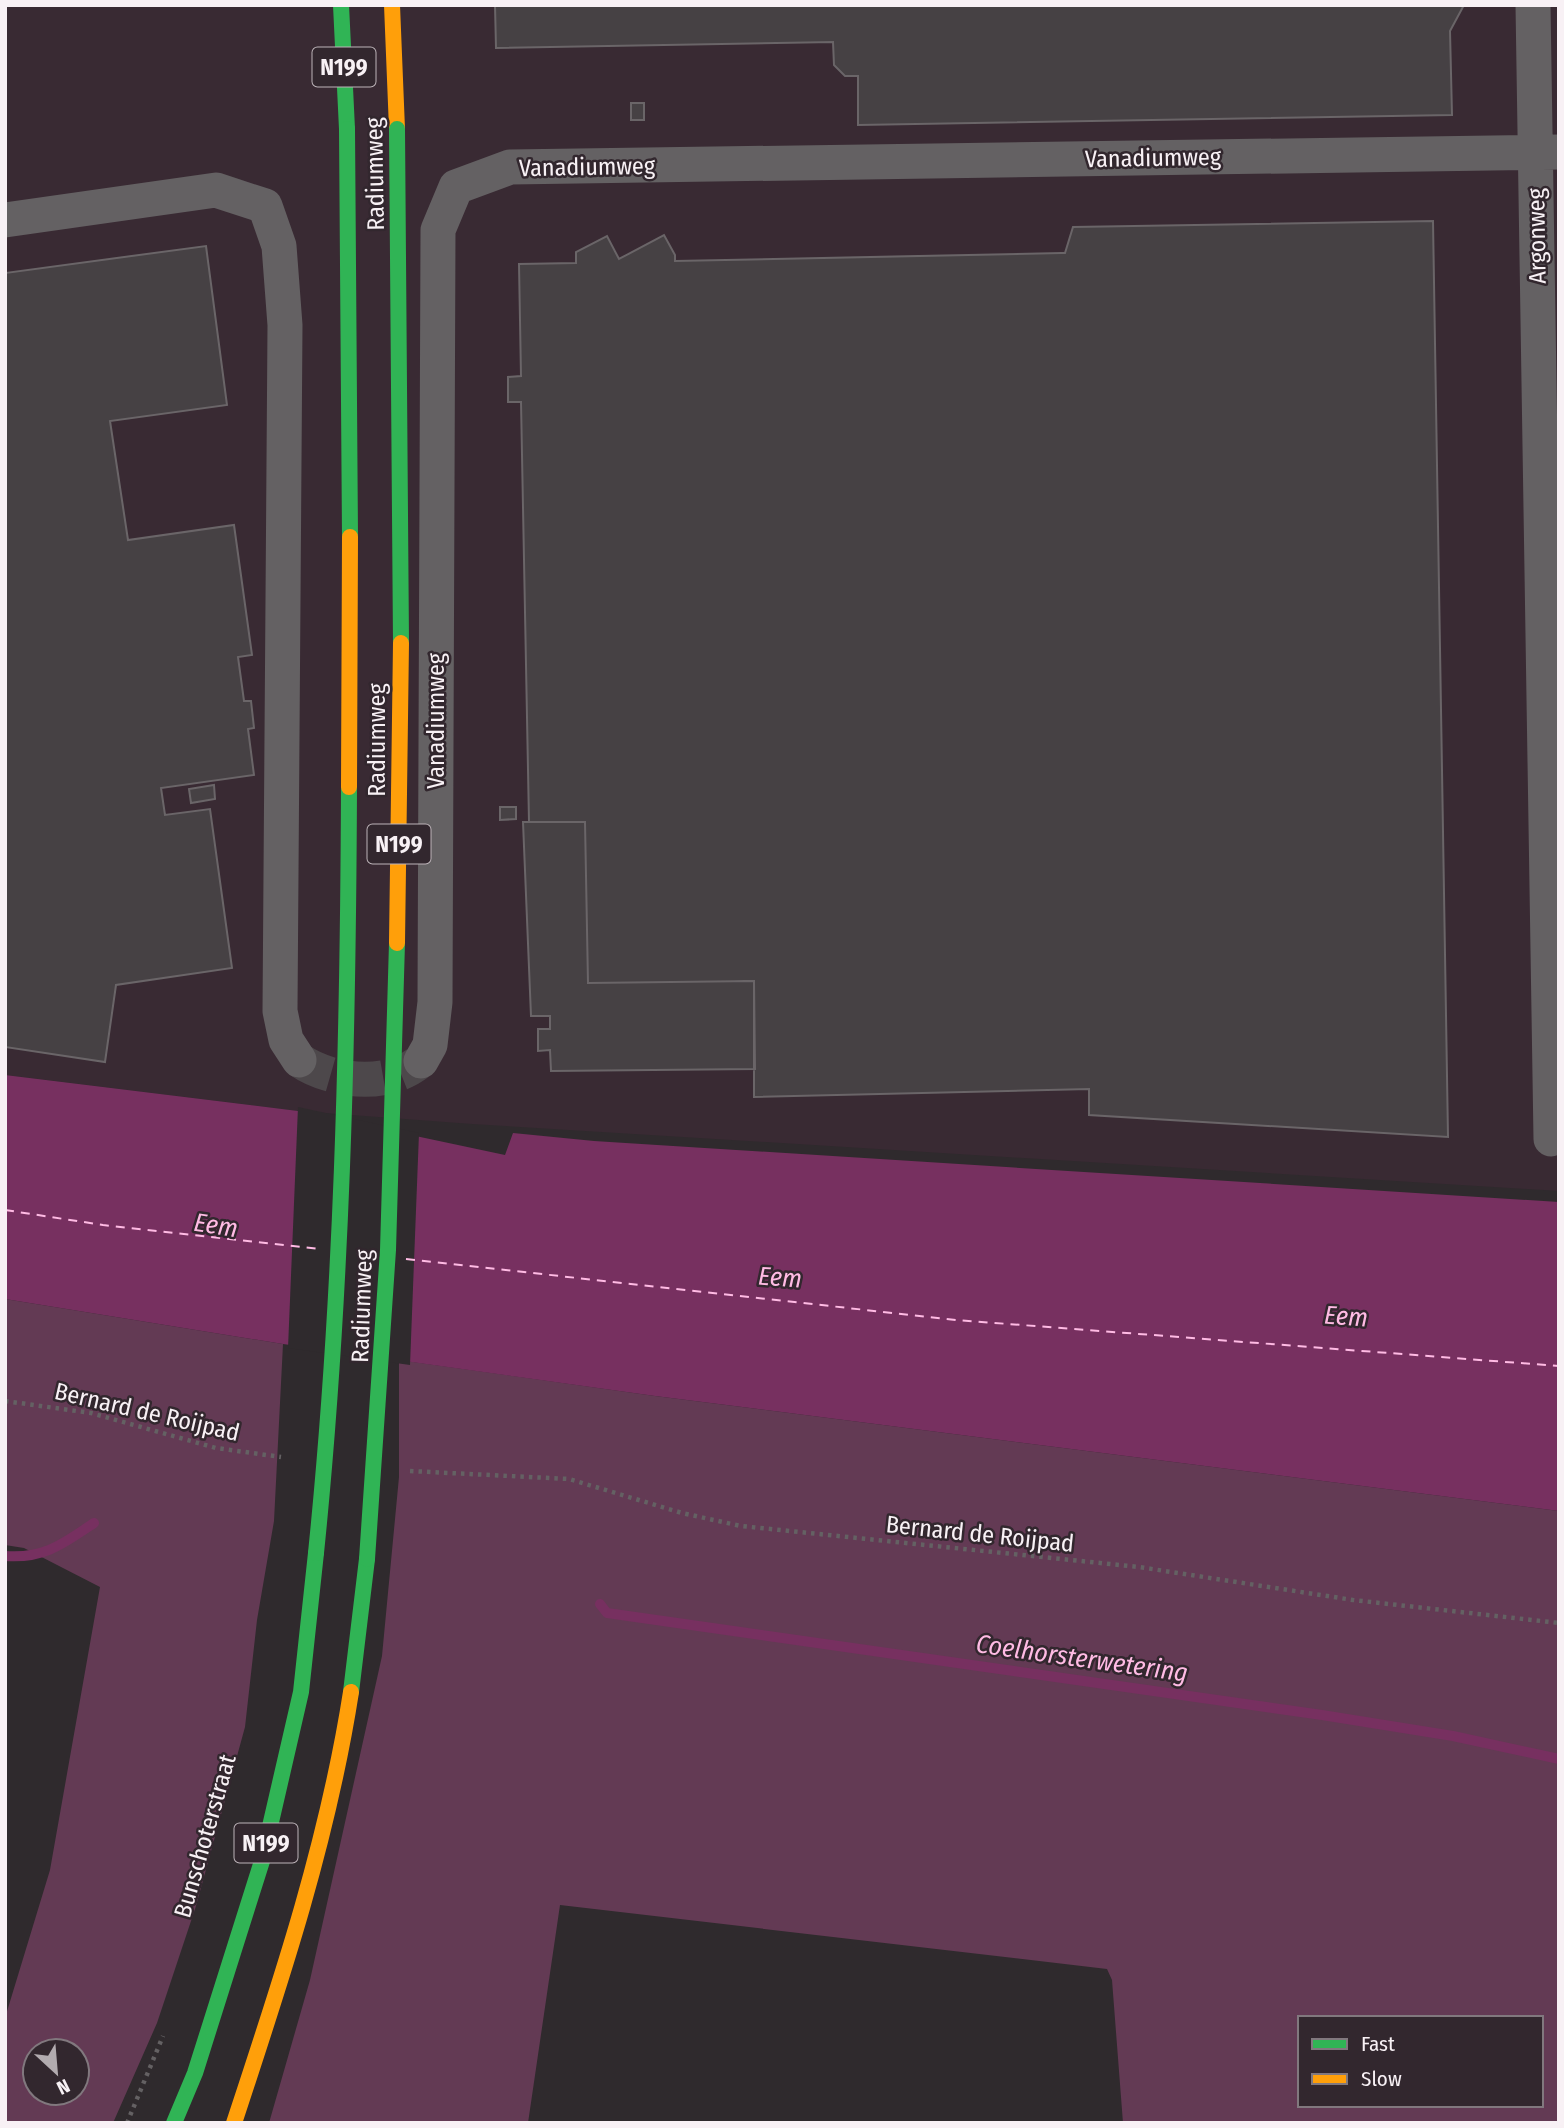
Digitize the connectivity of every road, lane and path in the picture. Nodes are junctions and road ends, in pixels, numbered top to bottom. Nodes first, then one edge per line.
1 (341, 5) edge
2 (392, 5) edge
3 (1533, 5) edge
4 (1547, 153) edge
5 (5, 220) edge
6 (299, 1060) tunnel mouth
7 (421, 1061) dead end
8 (1551, 1139) dead end
9 (5, 1401) edge
10 (281, 1457) dead end
11 (402, 1471) dead end
12 (1559, 1623) edge
13 (166, 2029) dead end
14 (127, 2123) edge
15 (174, 2123) edge
16 (234, 2123) edge

1 - 15 main road, Radiumweg / N199, bridge
2 - 16 main road, Radiumweg / N199, bridge
3 - 4 street, Argonweg
4 - 7 street, Vanadiumweg
4 - 8 street, Argonweg
5 - 6 street
9 - 10 path, Bernard de Roijpad
11 - 12 path, Bernard de Roijpad
13 - 14 path

